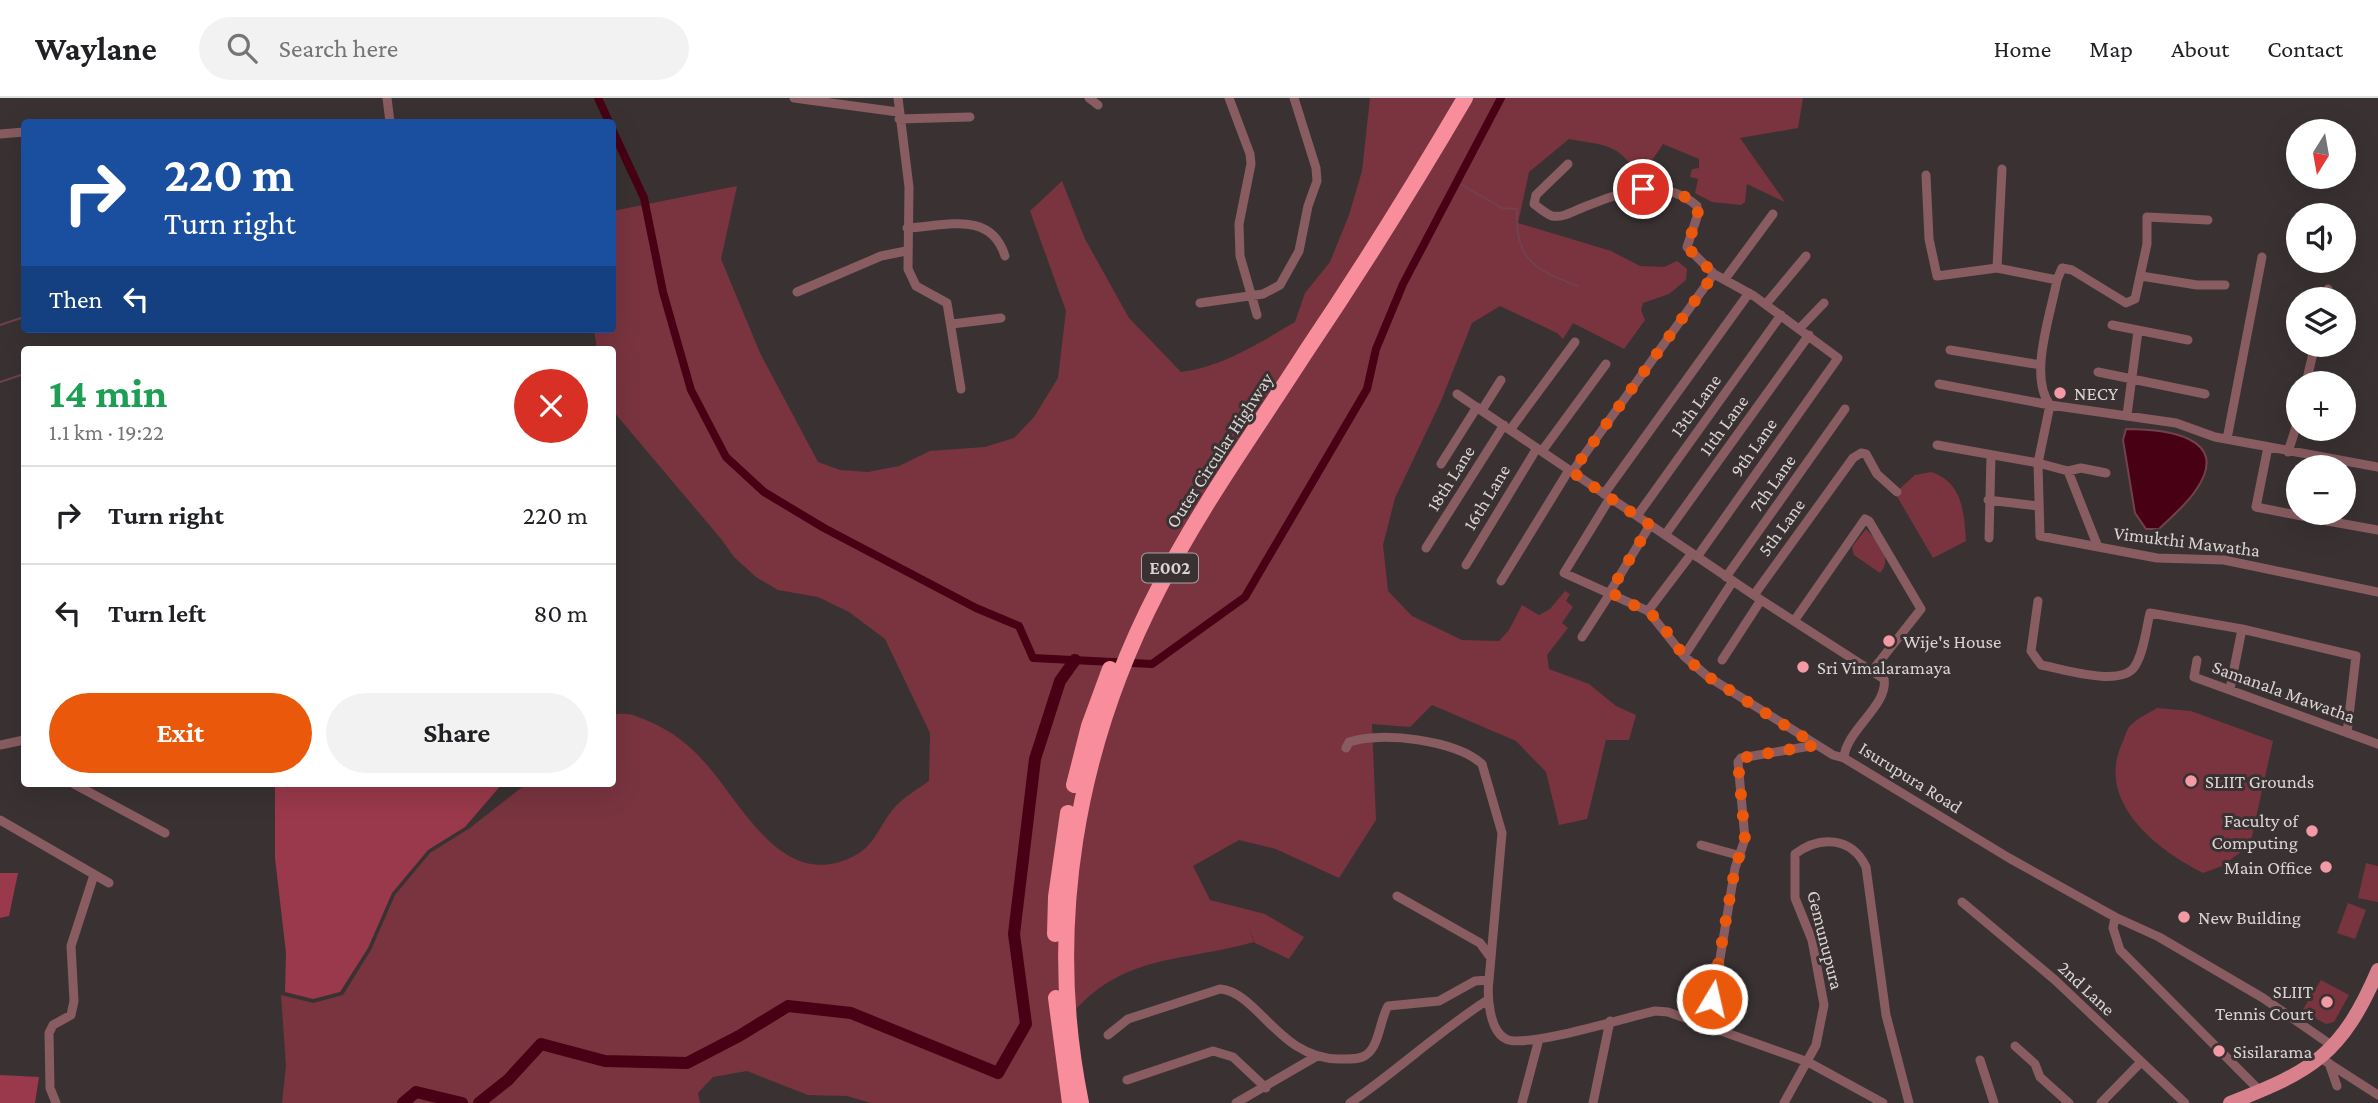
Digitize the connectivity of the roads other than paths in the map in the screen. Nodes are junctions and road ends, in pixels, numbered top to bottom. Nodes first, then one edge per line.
1 (387, 98) edge
2 (794, 98) edge
3 (898, 98) edge
4 (1088, 98) edge
5 (1229, 98) edge
6 (1294, 98) edge
7 (1453, 98) edge
8 (1465, 98) edge
9 (1098, 105) dead end
10 (898, 116) junction
11 (970, 117) dead end
12 (390, 119) edge
13 (21, 132) edge
14 (0, 134) edge
15 (1567, 164) dead end
16 (2002, 169) dead end
17 (1926, 175) dead end
18 (1773, 214) dead end
19 (2208, 219) dead end
20 (907, 228) junction
21 (906, 251) junction
22 (1005, 256) dead end
23 (1806, 256) dead end
24 (2262, 257) dead end
25 (1997, 268) junction
26 (1714, 274) junction
27 (2141, 276) junction
28 (1725, 279) junction
29 (2057, 280) junction
30 (2225, 285) dead end
31 (797, 292) dead end
32 (1749, 293) junction
33 (1251, 295) junction
34 (1200, 303) dead end
35 (1824, 303) dead end
36 (1766, 304) junction
37 (1256, 315) dead end
38 (1781, 315) junction
39 (1001, 318) dead end
40 (952, 324) junction
41 (2112, 325) dead end
42 (1800, 328) junction
43 (2138, 331) junction
44 (1809, 335) junction
45 (2188, 340) dead end
46 (1575, 342) dead end
47 (1950, 350) dead end
48 (1606, 364) dead end
49 (2041, 365) junction
50 (2098, 372) dead end
51 (2132, 379) junction
52 (1501, 380) dead end
53 (1939, 384) dead end
54 (961, 389) dead end
55 (1457, 394) dead end
56 (2205, 394) dead end
57 (2050, 405) junction
58 (1479, 409) junction
59 (1845, 409) dead end
60 (2127, 415) junction
61 (1507, 427) junction
62 (2227, 439) junction
63 (2292, 441) edge
64 (1937, 445) dead end
65 (2268, 447) junction
66 (1539, 449) junction
67 (2288, 453) junction
68 (1991, 455) junction
69 (2297, 455) edge
70 (2038, 463) junction
71 (1441, 464) dead end
72 (2356, 465) edge
73 (2378, 467) edge
74 (1571, 471) junction
75 (2068, 471) junction
76 (2106, 473) dead end
77 (1897, 492) dead end
78 (1607, 496) junction
79 (1988, 500) junction
80 (2038, 506) junction
81 (2286, 511) edge
82 (1637, 516) junction
83 (2356, 524) edge
84 (1650, 525) junction
85 (2378, 530) edge
86 (1665, 535) junction
87 (1989, 538) dead end
88 (2098, 547) junction
89 (1426, 548) dead end
90 (1694, 555) junction
91 (1466, 565) dead end
92 (1729, 579) junction
93 (1501, 581) dead end
94 (1611, 592) junction
95 (2378, 592) edge
96 (1757, 598) junction
97 (2039, 601) dead end
98 (1648, 611) junction
99 (1794, 621) junction
100 (2242, 629) junction
101 (1583, 637) dead end
102 (1684, 656) junction
103 (1722, 660) dead end
104 (2197, 660) dead end
105 (1872, 671) junction
106 (2230, 689) junction
107 (2347, 733) junction
108 (21, 741) edge
109 (2378, 744) edge
110 (1816, 745) junction
111 (0, 746) edge
112 (1346, 748) dead end
113 (1844, 758) junction
114 (80, 787) edge
115 (0, 820) edge
116 (165, 833) dead end
117 (1701, 845) dead end
118 (1741, 856) junction
119 (94, 875) junction
120 (109, 883) dead end
121 (1397, 897) dead end
122 (1962, 902) dead end
123 (2115, 917) junction
124 (1491, 958) junction
125 (2378, 970) edge
126 (1489, 980) junction
127 (1486, 1001) junction
128 (1610, 1021) junction
129 (1709, 1025) junction
130 (1108, 1035) dead end
131 (1539, 1039) junction
132 (2015, 1046) dead end
133 (2334, 1047) junction
134 (1317, 1056) junction
135 (1980, 1060) dead end
136 (2325, 1061) junction
137 (1808, 1062) junction
138 (2141, 1062) junction
139 (1127, 1080) dead end
140 (2337, 1086) dead end
141 (1266, 1088) junction
142 (2261, 1091) junction
143 (2378, 1095) edge
144 (56, 1103) edge
145 (1070, 1103) edge
146 (1081, 1103) edge
147 (1236, 1103) edge
148 (1350, 1103) edge
149 (1522, 1103) edge
150 (1593, 1103) edge
151 (1784, 1103) edge
152 (1883, 1103) edge
153 (1909, 1103) edge
154 (1994, 1103) edge
155 (2069, 1103) edge
156 (2101, 1103) edge
157 (2185, 1103) edge
158 (2231, 1103) edge

1 - 12 street
2 - 10 street
3 - 10 street
4 - 9 street
5 - 33 street
6 - 33 street
7 - 145 highway, Outer Circular Highway / E002
8 - 146 highway, Outer Circular Highway / E002
10 - 11 street
10 - 20 street
13 - 14 street
15 - 26 street
16 - 25 street
17 - 25 street
18 - 28 street
19 - 27 street
20 - 21 street
20 - 22 street
21 - 31 street
21 - 40 street
23 - 36 street
24 - 62 street
25 - 29 street
26 - 28 street
26 - 74 street
27 - 29 street
27 - 30 street
28 - 32 street
29 - 49 street
32 - 36 street
32 - 78 street
33 - 34 street
33 - 37 street
35 - 42 street
36 - 38 street
38 - 42 street
38 - 82 street, 13th Lane
39 - 40 street
40 - 54 street
41 - 43 street
42 - 44 street
43 - 45 street
43 - 51 street
44 - 86 street, 11th Lane
44 - 90 street, 9th Lane
46 - 61 street, 18th Lane
47 - 49 street
48 - 66 street, 16th Lane
49 - 57 street
50 - 51 street
51 - 56 street
51 - 60 street
52 - 58 street
53 - 57 street
55 - 58 street
57 - 60 street
57 - 70 street, Vimukthi Mawatha
58 - 61 street
58 - 71 street
59 - 92 street, 7th Lane
60 - 62 street
61 - 66 street
61 - 89 street, 18th Lane
62 - 65 street
63 - 67 street
64 - 68 street
65 - 67 street
65 - 81 street
66 - 74 street
66 - 91 street, 16th Lane
67 - 69 street
68 - 70 street
68 - 79 street
70 - 75 street
70 - 80 street, Vimukthi Mawatha
72 - 73 street
74 - 78 street
74 - 93 street
75 - 76 street
75 - 88 street
77 - 96 street, 5th Lane
78 - 82 street
78 - 94 street
79 - 80 street
79 - 87 street
80 - 88 street, Vimukthi Mawatha
82 - 84 street
83 - 85 street
84 - 86 street
84 - 94 street
86 - 90 street
88 - 95 street, Vimukthi Mawatha
90 - 92 street
90 - 98 street, 9th Lane
92 - 96 street
92 - 102 street, 7th Lane
94 - 98 street
94 - 101 street
96 - 99 street
96 - 103 street
97 - 100 street
98 - 102 street
99 - 105 street
99 - 105 street
100 - 106 street
100 - 107 street
102 - 110 street
104 - 106 street, Samanala Mawatha
105 - 113 street, Isurupura Road
106 - 107 street, Samanala Mawatha
107 - 109 street, Samanala Mawatha
108 - 111 street
110 - 113 street
110 - 118 street
112 - 124 street
113 - 123 street, Isurupura Road
114 - 116 street
115 - 119 street
117 - 118 street
118 - 129 street
119 - 120 street
119 - 144 street
121 - 124 street
122 - 138 street, 2nd Lane
123 - 133 street, Isurupura Road
123 - 142 street
124 - 126 street
125 - 133 main road
126 - 127 street
126 - 134 street
127 - 131 street
127 - 148 street
128 - 129 street
128 - 131 street
128 - 150 street
129 - 137 street
130 - 134 street
131 - 149 street
132 - 155 street
133 - 136 main road
134 - 141 street
135 - 154 street
136 - 140 street
136 - 142 main road
136 - 143 street
137 - 151 street
137 - 152 street
137 - 153 street, Gemunupura
138 - 156 street
138 - 157 street, 2nd Lane
139 - 141 street
141 - 147 street
142 - 158 main road

